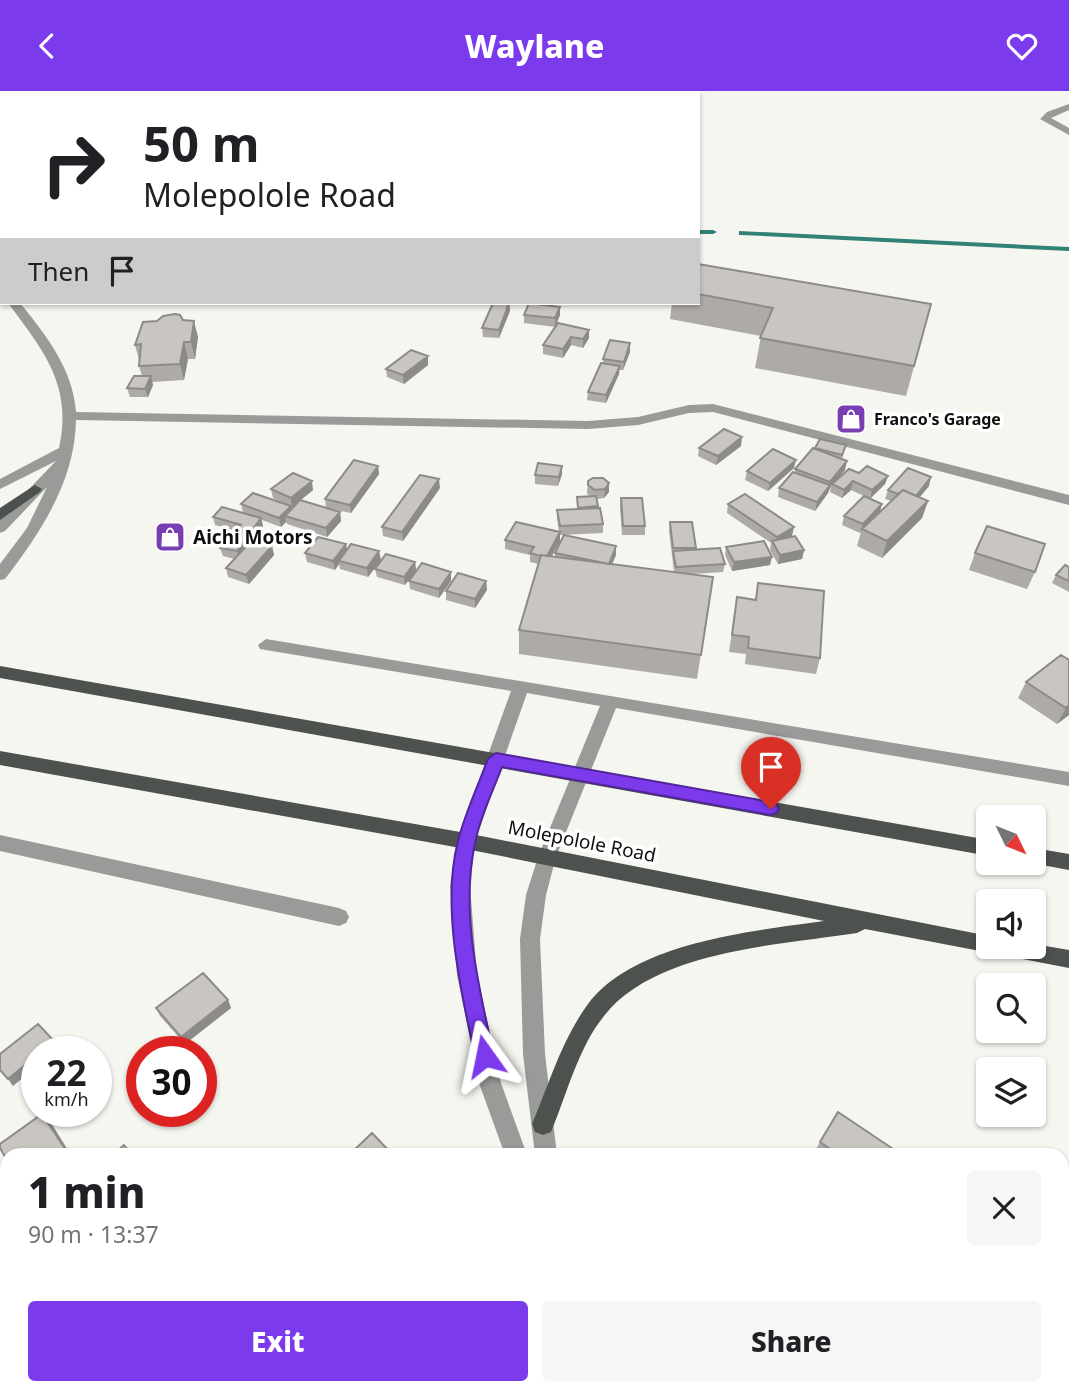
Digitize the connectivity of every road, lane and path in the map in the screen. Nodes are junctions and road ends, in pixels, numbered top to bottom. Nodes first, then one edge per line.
1 (1069, 107) edge
2 (1069, 132) edge
3 (16, 305) edge
4 (71, 416) junction
5 (65, 450) junction
6 (59, 466) junction
7 (0, 485) edge
8 (35, 489) junction
9 (1069, 500) edge
10 (0, 515) edge
11 (0, 528) edge
12 (0, 575) edge
13 (266, 645) dead end
14 (0, 672) edge
15 (521, 686) junction
16 (610, 701) junction
17 (0, 758) edge
18 (496, 759) junction
19 (580, 774) junction
20 (1069, 779) edge
21 (466, 841) junction
22 (0, 843) edge
23 (976, 846) edge
24 (547, 857) junction
25 (1046, 858) edge
26 (1069, 862) edge
27 (339, 917) dead end
28 (868, 923) junction
29 (976, 943) edge
30 (1046, 955) edge
31 (1069, 959) edge
32 (543, 1124) junction
33 (513, 1148) edge
34 (545, 1148) edge

1 - 2 street
3 - 4 street
4 - 5 street
4 - 9 street
5 - 6 street
5 - 7 street
6 - 8 street
6 - 12 street
8 - 10 main road
8 - 11 street
13 - 15 street
14 - 18 main road
15 - 16 street
15 - 18 street
16 - 19 street
16 - 20 street
17 - 21 main road, Molepolole Road
18 - 19 main road
18 - 21 street
19 - 23 main road
19 - 24 street
21 - 24 main road, Molepolole Road
21 - 33 street
22 - 27 street
24 - 28 main road, Molepolole Road
24 - 32 street
25 - 26 main road
28 - 29 main road, Molepolole Road
28 - 32 main road
30 - 31 main road
32 - 34 street

